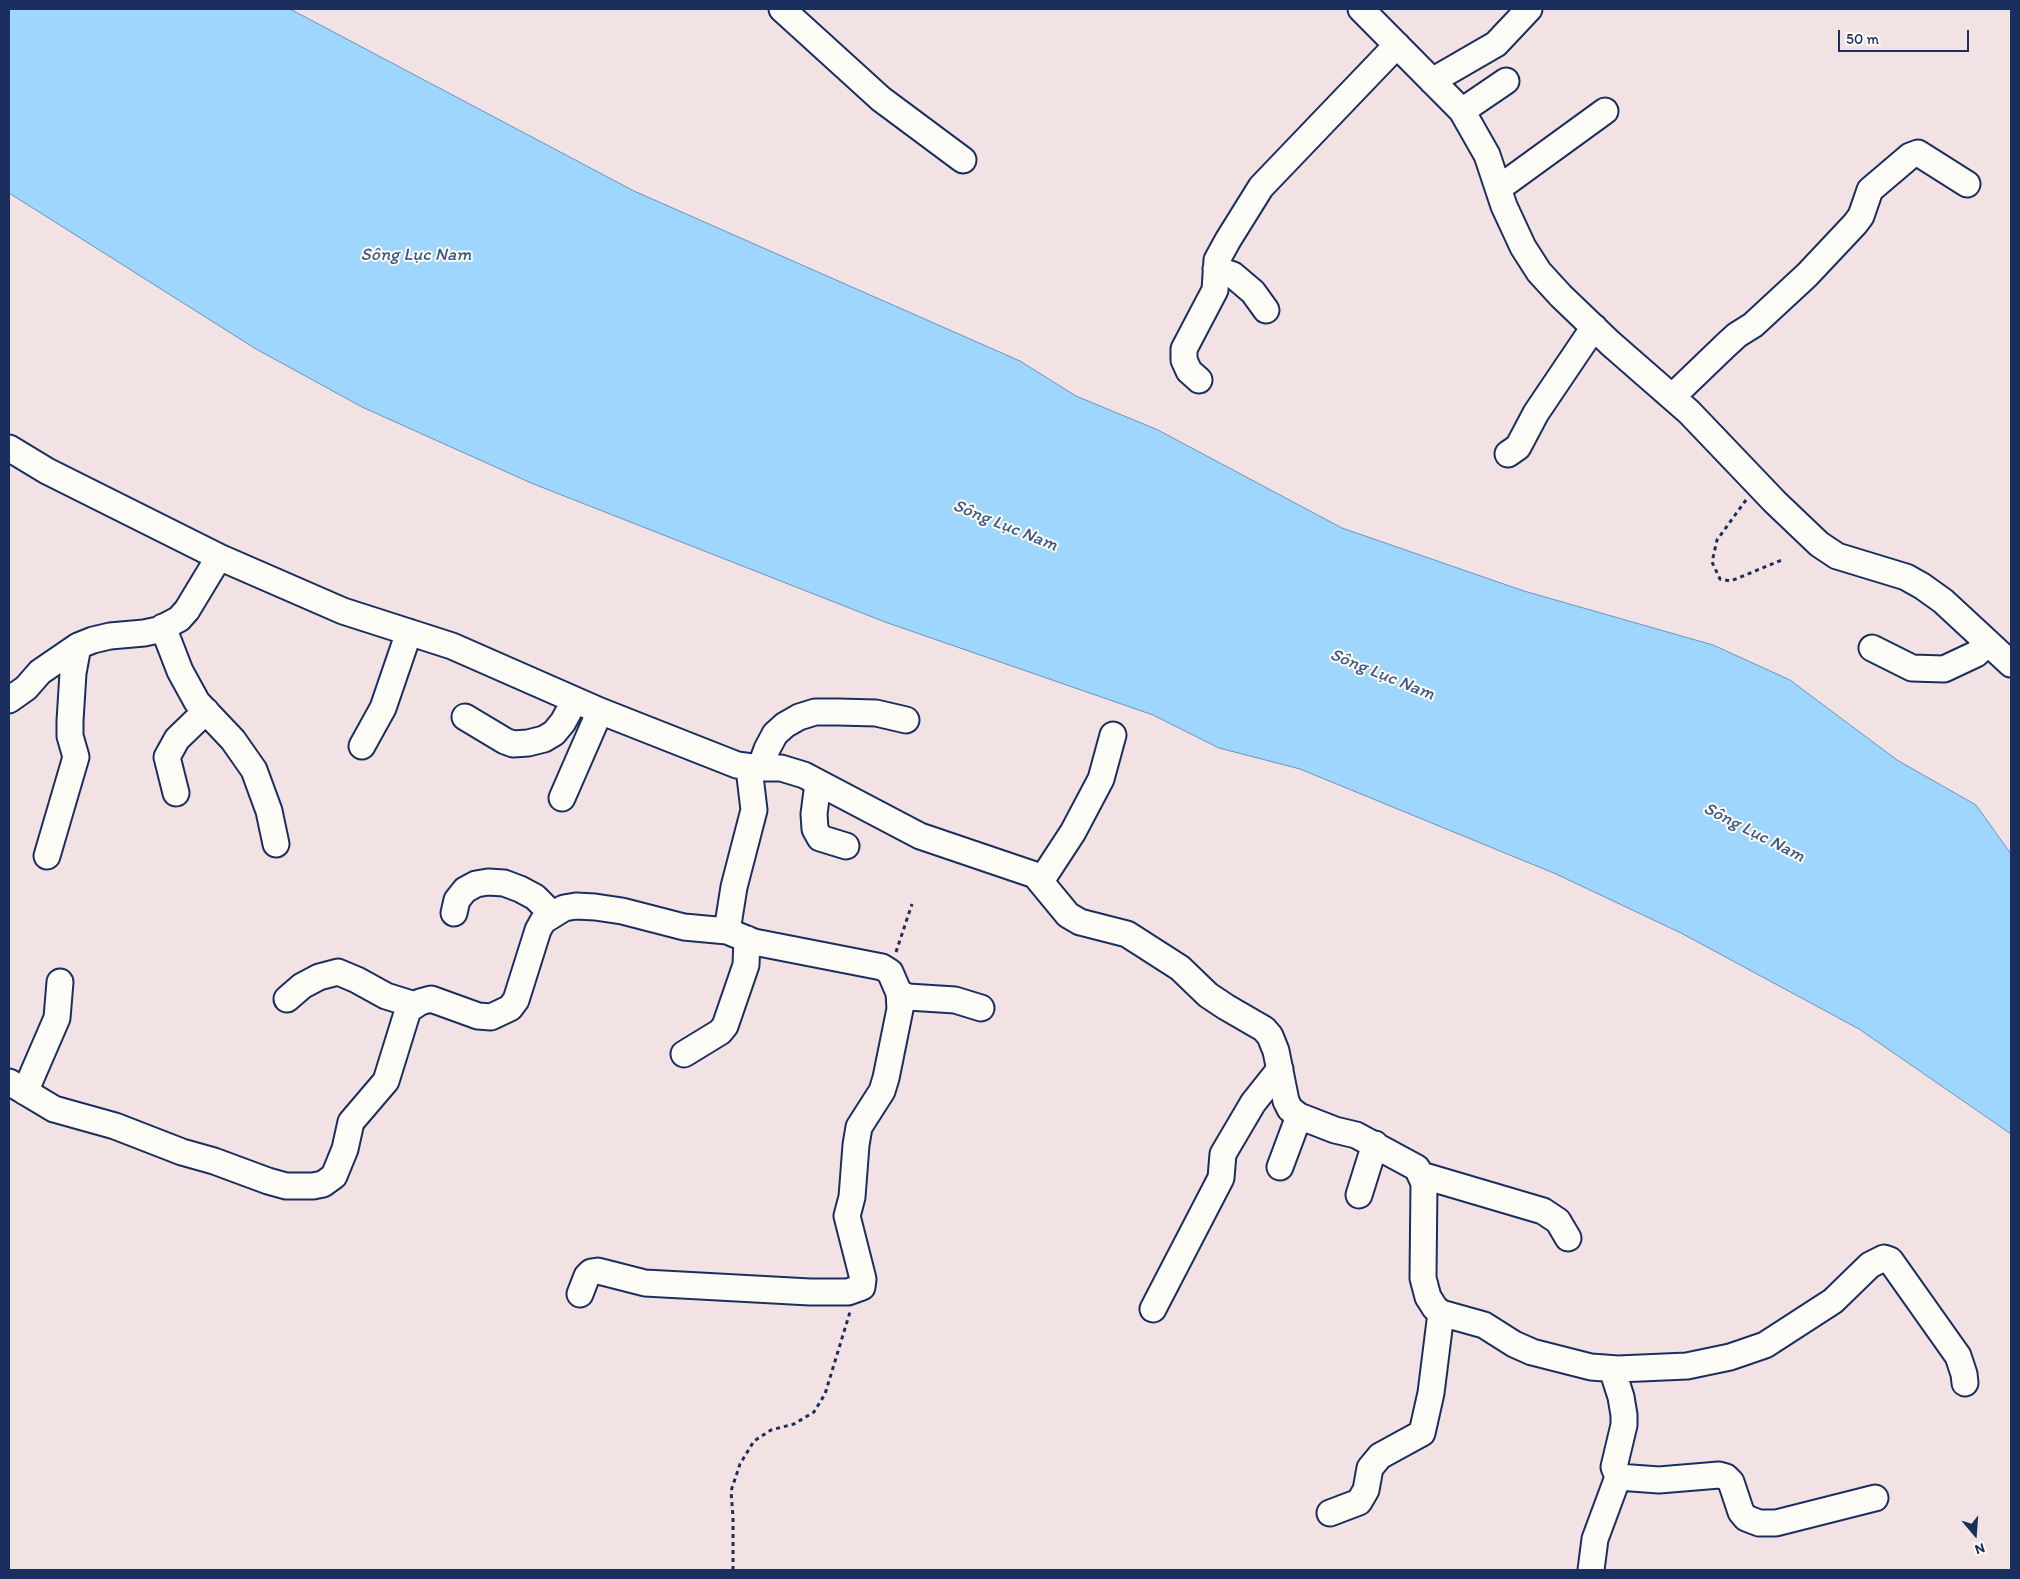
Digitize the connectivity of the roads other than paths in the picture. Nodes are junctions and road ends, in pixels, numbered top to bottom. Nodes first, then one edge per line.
1 (782, 9) edge
2 (1361, 9) edge
3 (1529, 9) edge
4 (1397, 45) junction
5 (1432, 80) junction
6 (1506, 81) dead end
7 (1462, 110) junction
8 (1605, 111) dead end
9 (962, 160) dead end
10 (1967, 184) dead end
11 (1499, 188) junction
12 (1216, 269) junction
13 (1266, 310) dead end
14 (1594, 327) junction
15 (1199, 380) dead end
16 (1672, 398) junction
17 (9, 448) edge
18 (1508, 454) dead end
19 (219, 557) junction
20 (163, 628) junction
21 (409, 632) junction
22 (1988, 642) junction
23 (78, 646) junction
24 (1872, 648) dead end
25 (2011, 664) edge
26 (9, 700) edge
27 (575, 700) junction
28 (206, 711) junction
29 (600, 712) junction
30 (465, 716) dead end
31 (906, 720) dead end
32 (1113, 736) dead end
33 (362, 746) dead end
34 (754, 768) junction
35 (818, 783) junction
36 (176, 793) dead end
37 (562, 798) dead end
38 (276, 844) dead end
39 (846, 846) dead end
40 (47, 856) dead end
41 (1041, 881) junction
42 (454, 913) dead end
43 (552, 914) junction
44 (737, 935) junction
45 (60, 982) dead end
46 (894, 982) junction
47 (287, 999) dead end
48 (415, 1005) junction
49 (981, 1008) dead end
50 (684, 1054) dead end
51 (1280, 1069) junction
52 (17, 1087) edge
53 (1300, 1116) junction
54 (1375, 1144) junction
55 (1280, 1167) dead end
56 (1421, 1175) junction
57 (1359, 1195) dead end
58 (1568, 1238) dead end
59 (580, 1294) dead end
60 (1153, 1309) dead end
61 (1441, 1313) junction
62 (1612, 1369) junction
63 (1965, 1383) dead end
64 (1618, 1477) junction
65 (1874, 1498) dead end
66 (1330, 1513) dead end
67 (1591, 1570) edge

1 - 9 street
2 - 4 street
3 - 5 street
4 - 5 street
4 - 12 street
5 - 7 street
6 - 7 street
7 - 11 street
8 - 11 street
10 - 16 street
11 - 14 street
12 - 13 street
12 - 15 street
14 - 16 street
14 - 18 street
16 - 22 street
17 - 19 street
19 - 20 street
19 - 21 street
20 - 23 street
20 - 28 street
21 - 27 street
21 - 33 street
22 - 24 street
22 - 25 street
23 - 26 street
23 - 40 street
27 - 29 street
27 - 30 street
28 - 36 street
28 - 38 street
29 - 34 street
29 - 37 street
31 - 34 street
32 - 41 street
34 - 35 street
34 - 44 street
35 - 39 street
35 - 41 street
41 - 51 street
42 - 43 street
43 - 44 street
43 - 48 street
44 - 46 street
44 - 50 street
45 - 52 street
46 - 49 street
46 - 59 street
47 - 48 street
48 - 52 street
51 - 53 street
51 - 60 street
53 - 54 street
53 - 55 street
54 - 56 street
54 - 57 street
56 - 58 street
56 - 61 street
61 - 62 street
61 - 66 street
62 - 63 street
62 - 64 street
64 - 65 street
64 - 67 street

